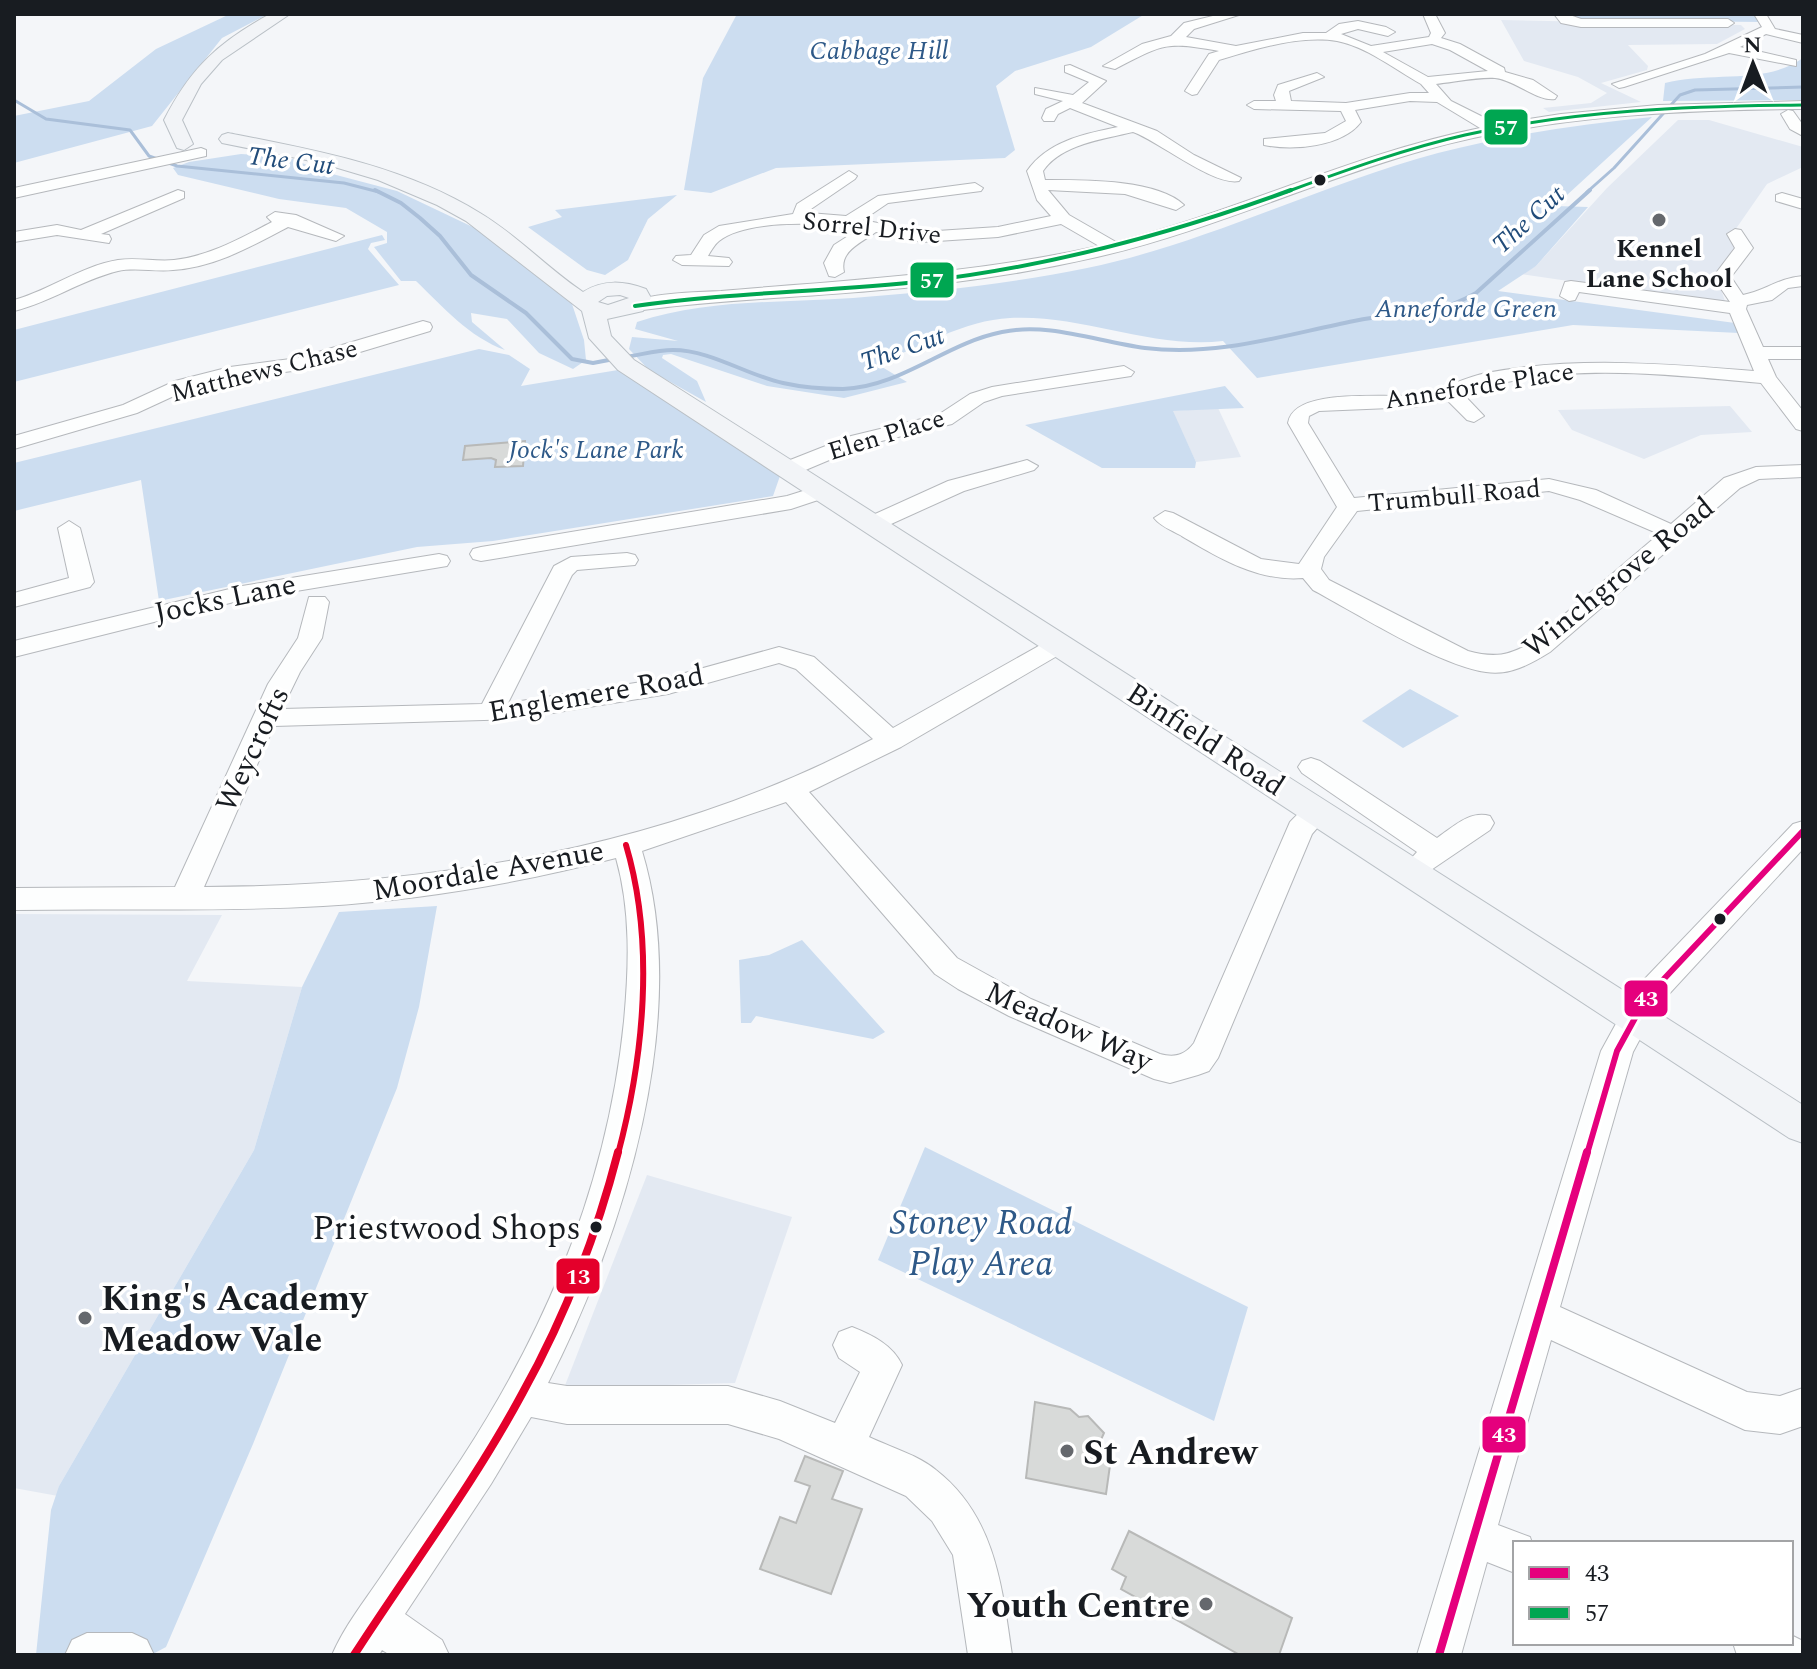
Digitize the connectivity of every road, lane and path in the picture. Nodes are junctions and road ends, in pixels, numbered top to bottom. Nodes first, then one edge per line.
1 (282, 14) edge
2 (1236, 14) edge
3 (1429, 14) edge
4 (1560, 14) edge
5 (1760, 14) edge
6 (1728, 23) dead end
7 (1385, 26) dead end
8 (1764, 30) junction
9 (1331, 36) junction
10 (1176, 39) junction
11 (1803, 39) edge
12 (1433, 40) junction
13 (1731, 49) junction
14 (1235, 50) junction
15 (1369, 50) junction
16 (1095, 62) dead end
17 (1791, 63) dead end
18 (1302, 66) dead end
19 (1070, 69) dead end
20 (1496, 74) junction
21 (1426, 81) junction
22 (1620, 84) dead end
23 (1040, 91) dead end
24 (1192, 91) dead end
25 (1550, 96) dead end
26 (1439, 98) junction
27 (1073, 101) junction
28 (1254, 105) dead end
29 (1285, 105) junction
30 (1803, 105) edge
31 (1346, 107) junction
32 (176, 112) junction
33 (1788, 114) dead end
34 (1049, 118) dead end
35 (1137, 127) junction
36 (1494, 129) junction
37 (1803, 132) edge
38 (1269, 142) dead end
39 (186, 151) junction
40 (849, 176) dead end
41 (1233, 178) dead end
42 (1038, 185) junction
43 (975, 188) dead end
44 (14, 193) edge
45 (178, 195) dead end
46 (1782, 198) dead end
47 (1803, 204) edge
48 (1158, 211) dead end
49 (800, 217) junction
50 (1062, 219) junction
51 (850, 221) junction
52 (873, 227) junction
53 (85, 234) junction
54 (1735, 234) dead end
55 (336, 236) dead end
56 (14, 237) edge
57 (103, 239) dead end
58 (1113, 248) junction
59 (723, 262) dead end
60 (835, 272) dead end
61 (551, 276) junction
62 (1803, 281) edge
63 (608, 289) junction
64 (1569, 296) dead end
65 (630, 303) junction
66 (1738, 305) junction
67 (14, 306) edge
68 (590, 306) junction
69 (423, 327) dead end
70 (1754, 353) junction
71 (1803, 353) edge
72 (618, 358) junction
73 (1124, 372) dead end
74 (1767, 378) junction
75 (1451, 393) junction
76 (1474, 416) dead end
77 (1803, 425) edge
78 (14, 443) edge
79 (1027, 466) dead end
80 (788, 469) junction
81 (1803, 471) edge
82 (822, 491) junction
83 (1349, 506) junction
84 (1165, 518) dead end
85 (872, 524) junction
86 (69, 528) dead end
87 (1674, 533) junction
88 (481, 554) dead end
89 (627, 560) dead end
90 (439, 561) dead end
91 (1309, 570) junction
92 (14, 600) edge
93 (317, 602) dead end
94 (1060, 644) junction
95 (14, 649) edge
96 (490, 714) junction
97 (266, 718) junction
98 (892, 741) junction
99 (1311, 767) dead end
100 (791, 790) junction
101 (1318, 811) junction
102 (1480, 823) dead end
103 (1803, 831) edge
104 (626, 845) junction
105 (1424, 861) junction
106 (185, 898) junction
107 (14, 899) edge
108 (1635, 1017) junction
109 (1803, 1126) edge
110 (1539, 1316) junction
111 (852, 1345) dead end
112 (522, 1397) junction
113 (1803, 1407) edge
114 (844, 1446) junction
115 (1474, 1536) junction
116 (1513, 1551) edge
117 (365, 1638) edge
118 (1759, 1645) edge
119 (87, 1655) edge
120 (132, 1655) edge
121 (427, 1655) edge
122 (990, 1655) edge
123 (1439, 1655) edge
124 (1786, 1655) edge

1 - 32 main road
2 - 10 street
3 - 12 street
4 - 6 street
5 - 8 street
7 - 9 street
8 - 11 street
8 - 13 street
9 - 14 street
9 - 15 street
10 - 14 street
10 - 16 street
12 - 15 street
12 - 20 street
13 - 17 street
13 - 22 street
14 - 24 street
15 - 21 street
18 - 29 street
19 - 27 street
20 - 21 street
20 - 25 street
21 - 26 street
23 - 27 street
26 - 31 street
26 - 36 street
27 - 34 street
27 - 35 street
28 - 29 street
29 - 31 street
30 - 36 street
31 - 38 street
32 - 39 main road
32 - 39 main road
33 - 37 street
35 - 41 street
35 - 42 street
36 - 58 street
39 - 44 street
39 - 61 main road
40 - 49 street
42 - 48 street
42 - 50 street
43 - 51 street
45 - 53 street
46 - 47 street
49 - 51 street, Sorrel Drive
49 - 59 street, Sorrel Drive
50 - 52 street, Sorrel Drive
50 - 58 street
51 - 52 street, Sorrel Drive
52 - 60 street
53 - 56 street
53 - 57 street
54 - 66 street
55 - 67 street
58 - 65 street
61 - 63 main road
61 - 68 main road
62 - 66 street
63 - 65 main road
63 - 68 main road
64 - 66 street
65 - 68 main road
65 - 72 main road
66 - 70 street
68 - 72 main road
69 - 78 street, Matthews Chase
70 - 71 street
70 - 74 street
72 - 80 main road, Binfield Road
73 - 80 street, Elen Place
74 - 75 street, Anneforde Place
74 - 77 street
75 - 76 street
75 - 83 street, Anneforde Place
79 - 85 street
80 - 82 main road, Binfield Road
81 - 87 street, Winchgrove Road
82 - 85 main road, Binfield Road
82 - 88 street
83 - 87 street, Trumbull Road
83 - 91 street, Trumbull Road
84 - 91 street
85 - 94 main road, Binfield Road
86 - 92 street
87 - 91 street, Winchgrove Road
89 - 96 street
90 - 95 street, Jocks Lane
93 - 97 street, Weycrofts
94 - 98 street, Moordale Avenue
94 - 101 main road, Binfield Road
96 - 97 street, Englemere Road
96 - 98 street, Englemere Road
97 - 106 street, Weycrofts
98 - 100 street, Moordale Avenue
99 - 105 street
100 - 101 street, Meadow Way
100 - 104 street, Moordale Avenue
101 - 105 main road, Binfield Road
102 - 105 street
103 - 108 street
104 - 106 street, Moordale Avenue
104 - 112 street
105 - 108 main road, Binfield Road
106 - 107 street, Moordale Avenue
108 - 109 main road, Binfield Road
108 - 110 street
110 - 113 street
110 - 115 street
111 - 114 street
112 - 114 street
112 - 117 street
114 - 122 street
115 - 116 street
115 - 123 street
117 - 121 street
118 - 124 street
119 - 120 street

